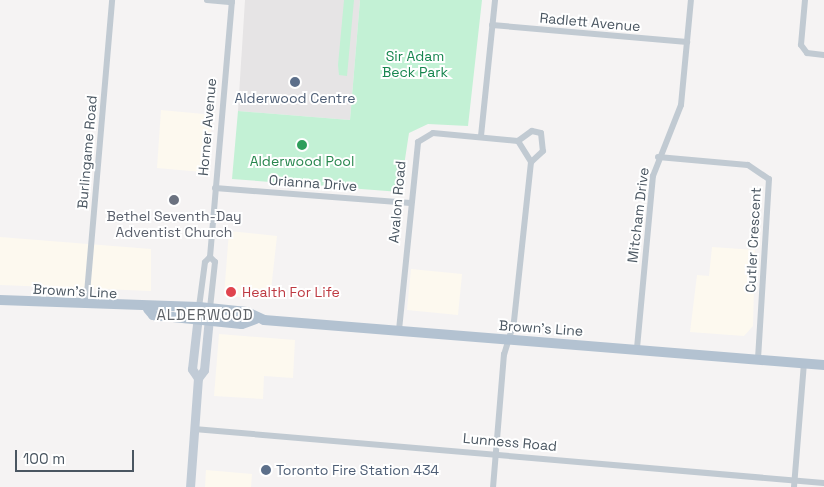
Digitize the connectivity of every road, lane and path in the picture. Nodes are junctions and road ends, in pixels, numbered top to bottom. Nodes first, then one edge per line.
1 (112, 0) edge
2 (207, 0) edge
3 (495, 0) edge
4 (691, 0) edge
5 (805, 0) edge
6 (232, 1) edge
7 (492, 25) junction
8 (687, 42) junction
9 (824, 55) edge
10 (481, 136) junction
11 (518, 141) junction
12 (658, 157) junction
13 (531, 162) junction
14 (215, 188) junction
15 (410, 203) junction
16 (210, 257) junction
17 (0, 300) edge
18 (86, 305) junction
19 (199, 307) junction
20 (210, 308) junction
21 (148, 309) junction
22 (203, 320) junction
23 (256, 320) junction
24 (400, 330) junction
25 (508, 339) junction
26 (637, 348) junction
27 (758, 358) junction
28 (804, 363) junction
29 (824, 364) edge
30 (194, 429) junction
31 (495, 453) junction
32 (824, 483) edge
33 (794, 484) edge
34 (190, 487) edge
35 (492, 487) edge

1 - 18 street, Burlingame Road
2 - 6 street
3 - 7 street
4 - 8 street, Mitcham Drive
5 - 9 street
6 - 14 street, Horner Avenue
7 - 8 street, Radlett Avenue
7 - 10 street
8 - 12 street, Mitcham Drive
10 - 11 street
10 - 15 street, Avalon Road
11 - 13 street
11 - 13 street
12 - 26 street, Mitcham Drive
12 - 27 street, Cutler Crescent
13 - 25 street
14 - 15 street, Orianna Drive
14 - 16 street, Horner Avenue
15 - 24 street, Avalon Road
16 - 19 street, Horner Avenue
16 - 20 street, Horner Avenue
17 - 18 main road, Brown's Line
18 - 21 main road, Brown's Line
19 - 20 main road, Brown's Line
19 - 21 main road, Brown's Line
19 - 22 main road, Horner Avenue
20 - 22 main road, Horner Avenue
20 - 23 main road, Brown's Line
21 - 22 main road, Brown's Line
22 - 23 main road, Brown's Line
22 - 30 main road, Horner Avenue
23 - 24 main road, Brown's Line
24 - 25 main road, Brown's Line
25 - 26 main road, Brown's Line
25 - 31 street
26 - 27 main road, Brown's Line
27 - 28 main road, Brown's Line
28 - 29 main road, Brown's Line
28 - 33 street
30 - 31 street, Lunness Road
30 - 34 main road, Horner Avenue
31 - 33 street, Lunness Road
31 - 35 street
32 - 33 street, Lunness Road

